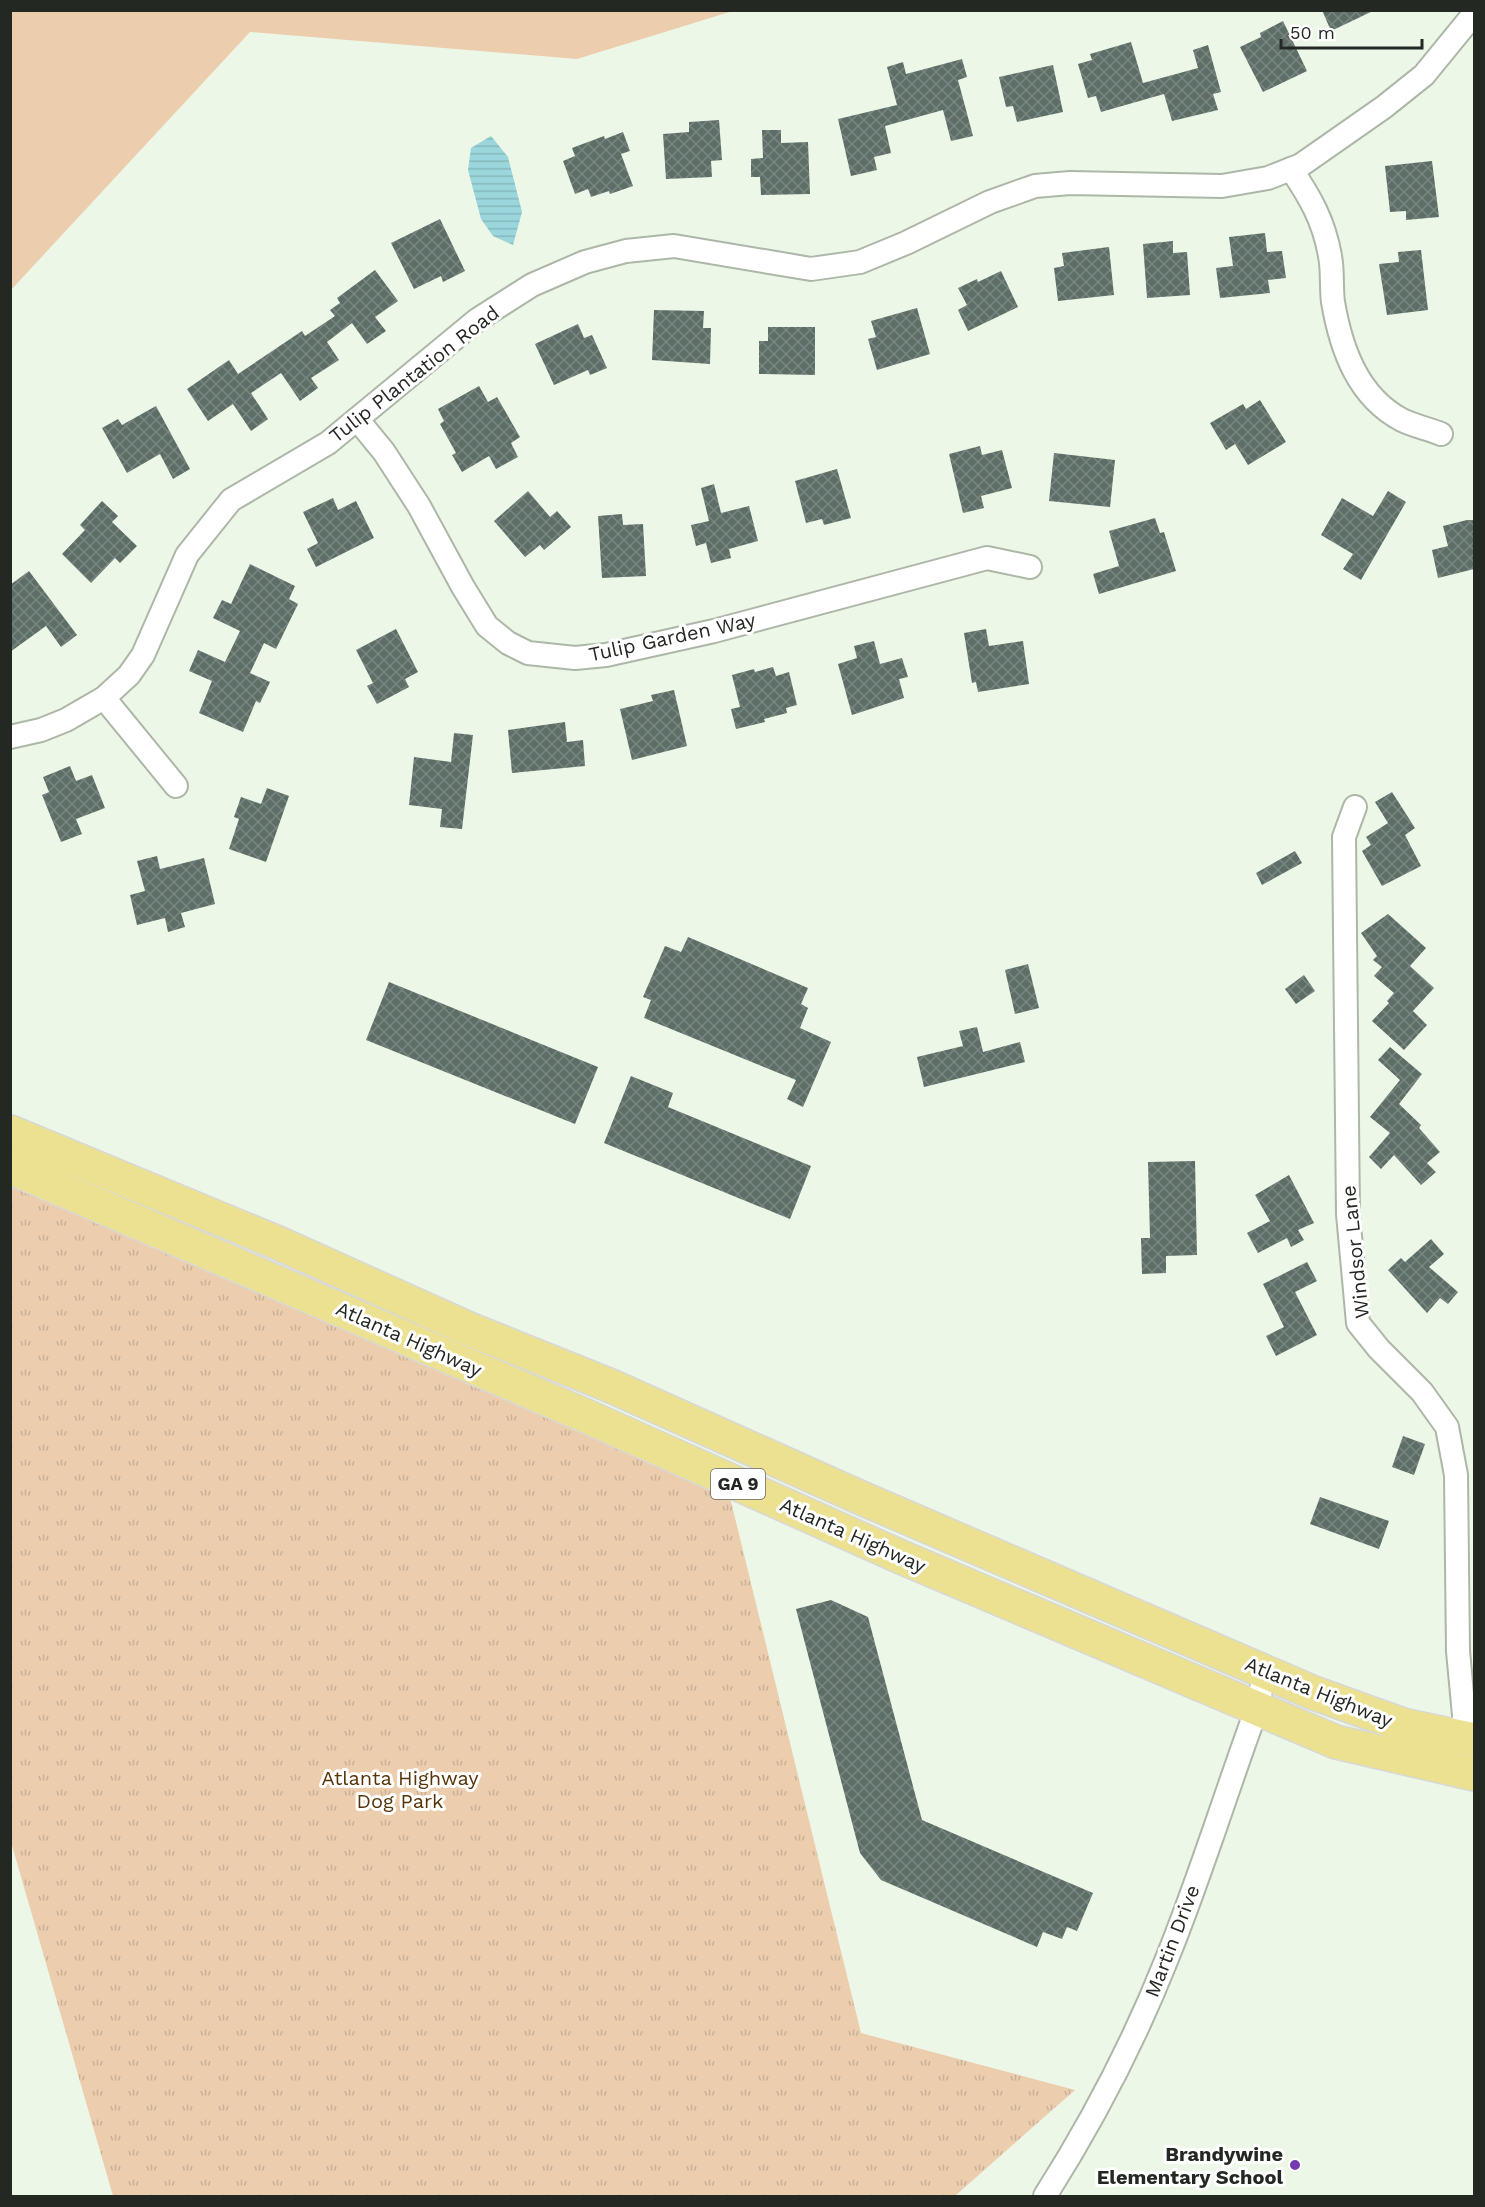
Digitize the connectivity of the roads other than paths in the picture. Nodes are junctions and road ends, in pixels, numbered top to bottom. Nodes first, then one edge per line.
1 (1473, 15) dead end
2 (1291, 169) junction
3 (357, 419) junction
4 (1441, 434) dead end
5 (1030, 567) dead end
6 (104, 698) junction
7 (10, 737) edge
8 (176, 786) dead end
9 (1356, 807) dead end
10 (10, 1132) edge
11 (10, 1167) edge
12 (1265, 1672) junction
13 (1257, 1708) junction
14 (1469, 1739) edge
15 (1474, 1774) edge
16 (1045, 2196) edge

1 - 2 street, Tulip Plantation Road
2 - 3 street, Tulip Plantation Road
2 - 4 street
3 - 5 street, Tulip Garden Way
3 - 6 street, Tulip Plantation Road
6 - 7 street, Tulip Plantation Road
6 - 8 street
9 - 14 street, Windsor Lane
10 - 12 main road, Atlanta Highway / GA 9
11 - 13 main road, Atlanta Highway / GA 9
12 - 13 street, Martin Drive
12 - 14 main road, Atlanta Highway / GA 9
13 - 15 main road, Atlanta Highway / GA 9
13 - 16 street, Martin Drive

